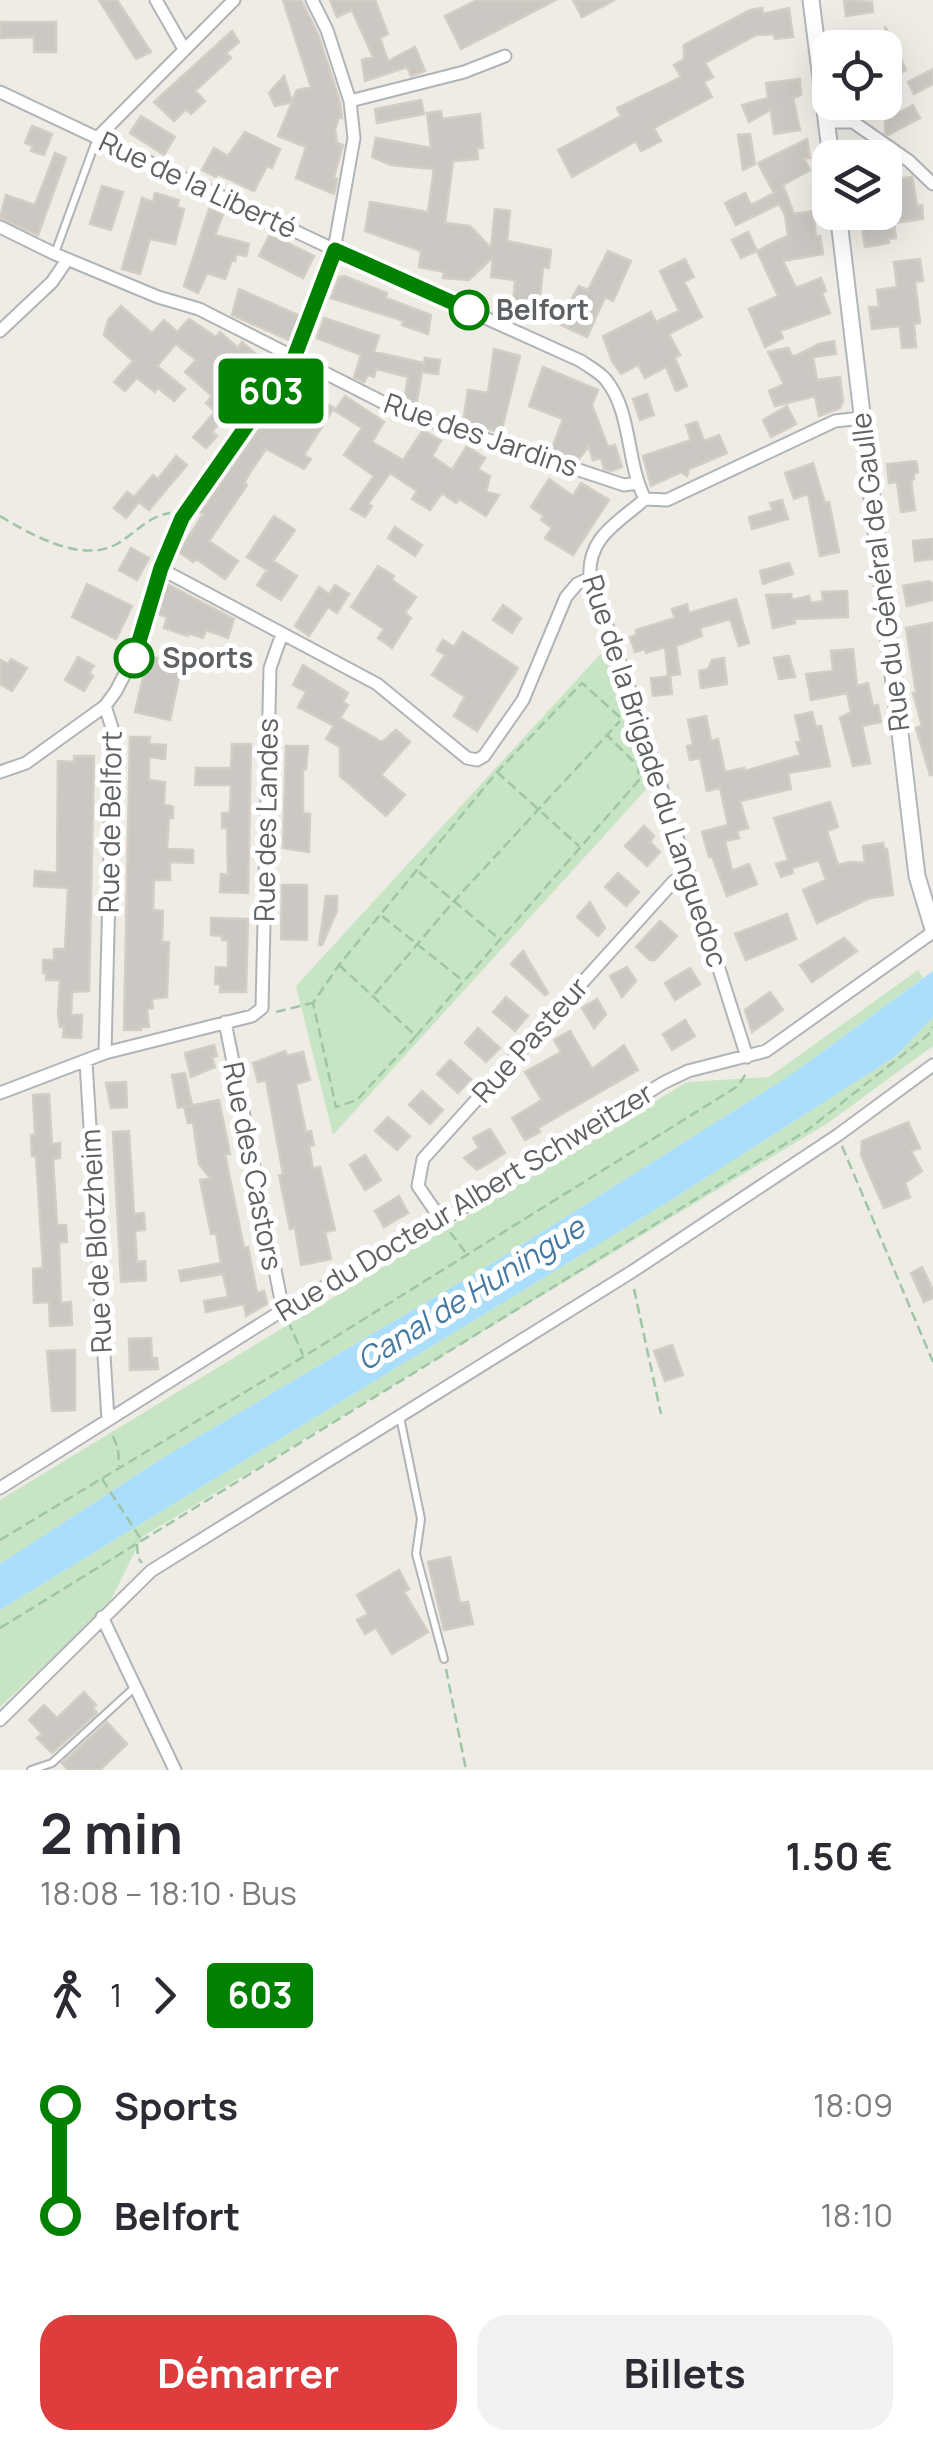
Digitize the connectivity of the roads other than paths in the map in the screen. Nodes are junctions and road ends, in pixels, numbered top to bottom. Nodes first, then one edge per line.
1 (156, 0) edge
2 (234, 0) edge
3 (312, 0) edge
4 (811, 0) edge
5 (184, 49) junction
6 (505, 56) dead end
7 (0, 92) edge
8 (350, 102) junction
9 (827, 122) junction
10 (98, 137) junction
11 (829, 140) edge
12 (933, 184) edge
13 (0, 228) edge
14 (840, 230) edge
15 (335, 250) junction
16 (61, 257) junction
17 (0, 331) edge
18 (294, 358) junction
19 (862, 418) junction
20 (637, 483) junction
21 (645, 499) junction
22 (161, 568) junction
23 (590, 578) junction
24 (282, 634) junction
25 (105, 706) junction
26 (0, 772) edge
27 (689, 873) junction
28 (933, 931) edge
29 (225, 1022) junction
30 (105, 1053) junction
31 (747, 1057) junction
32 (86, 1062) junction
33 (933, 1065) edge
34 (0, 1093) edge
35 (442, 1221) junction
36 (283, 1310) junction
37 (400, 1415) junction
38 (108, 1420) junction
39 (0, 1488) edge
40 (102, 1618) junction
41 (444, 1659) road end
42 (135, 1688) junction
43 (0, 1720) edge
44 (31, 1770) edge
45 (176, 1770) edge

1 - 5 street
2 - 5 street
3 - 8 street, Rue de Belfort
4 - 9 street
5 - 10 street
6 - 8 street
7 - 10 street, Rue de la Liberté
8 - 15 street, Rue de Belfort
9 - 11 street
9 - 12 street
10 - 15 street, Rue de la Liberté
10 - 16 lane
13 - 16 street, Rue des Jardins
14 - 19 street, Rue du Général de Gaulle
15 - 18 street, Rue de Belfort
15 - 20 street, Rue de la Liberté
16 - 17 street
16 - 18 street, Rue des Jardins
18 - 20 street, Rue des Jardins
18 - 22 street, Rue de Belfort
19 - 21 street, Rue de la Brigade du Languedoc
19 - 28 street, Rue du Général de Gaulle
20 - 21 street, Rue de la Liberté
21 - 23 street, Rue de la Brigade du Languedoc
22 - 24 street
22 - 25 street, Rue de Belfort
23 - 24 street
23 - 27 street, Rue de la Brigade du Languedoc
24 - 29 street, Rue des Landes
25 - 26 street
25 - 30 street, Rue de Belfort
27 - 31 street, Rue de la Brigade du Languedoc
27 - 35 street, Rue Pasteur
28 - 31 street, Rue du Docteur Albert Schweitzer
29 - 30 street
29 - 36 street, Rue des Castors
30 - 32 street
31 - 35 street, Rue du Docteur Albert Schweitzer
32 - 34 street
32 - 38 street, Rue de Blotzheim
33 - 37 street
35 - 36 street, Rue du Docteur Albert Schweitzer
36 - 38 street, Rue du Docteur Albert Schweitzer
37 - 40 street
37 - 41 lane
38 - 39 street, Rue du Docteur Albert Schweitzer
40 - 42 street
40 - 43 street
42 - 44 lane
42 - 45 street

